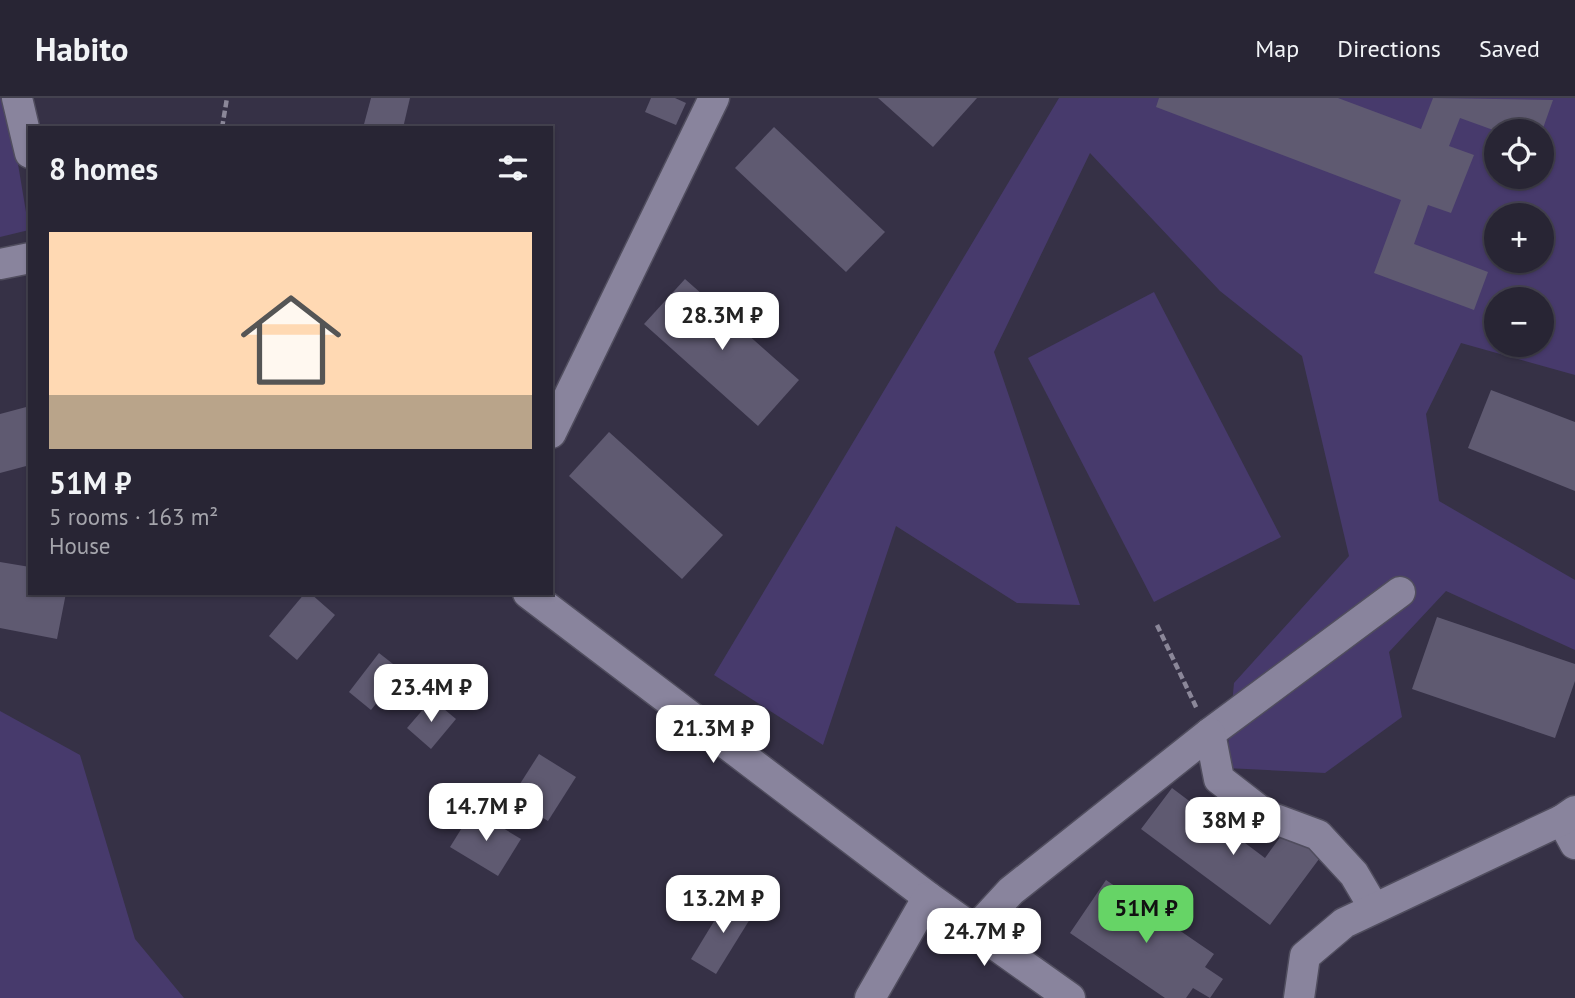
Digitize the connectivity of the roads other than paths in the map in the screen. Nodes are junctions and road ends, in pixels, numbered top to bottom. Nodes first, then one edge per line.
1 (17, 98) edge
2 (714, 98) edge
3 (28, 145) edge
4 (28, 258) edge
5 (0, 264) edge
6 (553, 429) edge
7 (1400, 592) dead end
8 (531, 595) edge
9 (1210, 733) junction
10 (1571, 825) edge
11 (928, 897) junction
12 (1374, 908) junction
13 (975, 930) junction
14 (870, 998) edge
15 (1070, 998) edge
16 (1299, 998) edge

1 - 3 street
2 - 6 street
4 - 5 street
7 - 9 street
8 - 11 street
9 - 12 street
9 - 13 street
10 - 12 street
11 - 13 street
11 - 14 street
12 - 16 street
13 - 15 street

